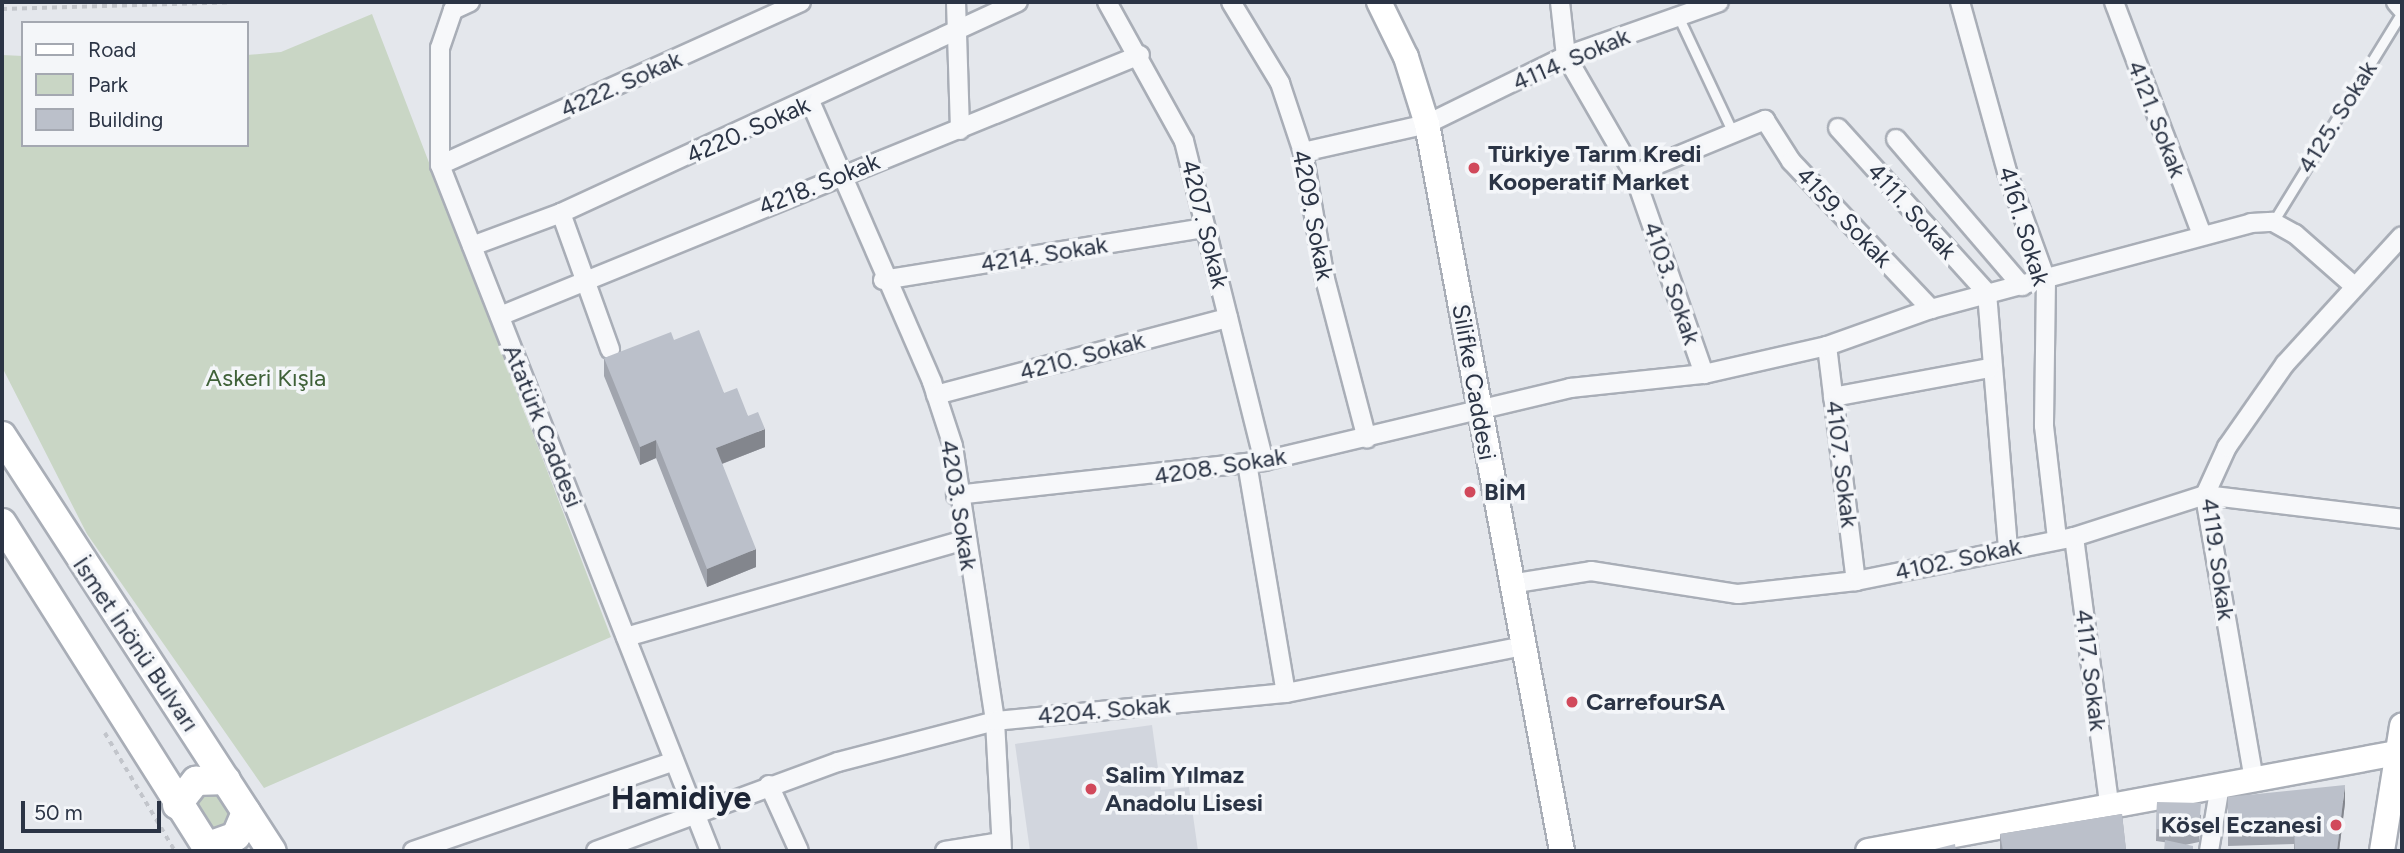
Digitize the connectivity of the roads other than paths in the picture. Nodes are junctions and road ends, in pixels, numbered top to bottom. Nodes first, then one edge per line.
1 (470, 2) edge
2 (801, 2) edge
3 (956, 2) edge
4 (1018, 2) edge
5 (1107, 2) edge
6 (1231, 2) edge
7 (1378, 2) edge
8 (1560, 2) edge
9 (1719, 2) edge
10 (1960, 2) edge
11 (2114, 2) edge
12 (2396, 2) edge
13 (2402, 11) edge
14 (1678, 16) junction
15 (960, 34) junction
16 (1140, 55) junction
17 (1566, 56) junction
18 (810, 101) junction
19 (1427, 124) junction
20 (1838, 128) dead end
21 (960, 130) junction
22 (1733, 133) junction
23 (1896, 139) dead end
24 (1303, 152) junction
25 (440, 165) junction
26 (1634, 174) junction
27 (840, 175) junction
28 (561, 213) junction
29 (2273, 222) junction
30 (1205, 228) junction
31 (2202, 235) junction
32 (2402, 236) edge
33 (472, 246) junction
34 (883, 280) junction
35 (2046, 280) junction
36 (586, 281) junction
37 (2352, 284) junction
38 (2022, 286) junction
39 (1987, 293) junction
40 (1931, 309) junction
41 (500, 316) junction
42 (1228, 318) junction
43 (1827, 346) junction
44 (610, 349) dead end
45 (1989, 368) junction
46 (1704, 374) junction
47 (936, 395) junction
48 (1833, 397) junction
49 (1479, 406) junction
50 (2, 436) edge
51 (1367, 439) junction
52 (1255, 462) junction
53 (956, 495) junction
54 (2205, 495) junction
55 (2402, 519) edge
56 (2, 523) edge
57 (2066, 538) junction
58 (964, 540) junction
59 (2008, 546) junction
60 (1856, 581) junction
61 (1510, 583) junction
62 (626, 637) junction
63 (1523, 646) junction
64 (1286, 693) junction
65 (995, 721) junction
66 (2402, 726) edge
67 (2399, 753) edge
68 (674, 761) junction
69 (226, 780) junction
70 (2254, 780) junction
71 (769, 785) junction
72 (2220, 785) junction
73 (2109, 804) junction
74 (177, 805) junction
75 (694, 810) junction
76 (246, 812) junction
77 (1001, 847) edge
78 (208, 849) edge
79 (271, 851) edge
80 (413, 851) edge
81 (596, 851) edge
82 (710, 851) edge
83 (800, 851) edge
84 (945, 851) edge
85 (1562, 851) edge
86 (1868, 851) edge
87 (2210, 851) edge
88 (2382, 851) edge

1 - 25 street, Atatürk Caddesi
2 - 25 street, 4222. Sokak
3 - 15 street
4 - 15 street, 4220. Sokak
5 - 16 street, 4207. Sokak
6 - 24 street, 4209. Sokak
7 - 19 street, Silifke Caddesi
8 - 17 street, 4103. Sokak
9 - 14 street, 4114. Sokak
10 - 35 street, 4161. Sokak
11 - 31 street, 4121. Sokak
12 - 13 street
13 - 29 lane, 4125. Sokak
14 - 17 street, 4114. Sokak
14 - 22 lane
15 - 18 street, 4220. Sokak
15 - 21 street
16 - 21 street, 4218. Sokak
16 - 30 street, 4207. Sokak
17 - 19 street, 4114. Sokak
17 - 26 street, 4103. Sokak
18 - 27 street, 4203. Sokak
18 - 28 street, 4220. Sokak
19 - 24 street, 4114. Sokak
19 - 49 street, Silifke Caddesi
20 - 39 street, 4111. Sokak
21 - 27 street, 4218. Sokak
22 - 26 street
22 - 40 street, 4159. Sokak
23 - 38 street
24 - 51 street, 4209. Sokak
25 - 33 street, Atatürk Caddesi
26 - 46 street, 4103. Sokak
27 - 34 street, 4203. Sokak
27 - 36 street, 4218. Sokak
28 - 33 street, 4220. Sokak
28 - 36 street
29 - 31 street, 4208. Sokak
29 - 37 street
30 - 34 street, 4214. Sokak
30 - 42 street, 4207. Sokak
31 - 35 street, 4208. Sokak
32 - 37 street, 4119. Sokak
33 - 41 street, Atatürk Caddesi
34 - 47 street, 4203. Sokak
35 - 38 street, 4208. Sokak
35 - 57 street, 4161. Sokak
36 - 41 street, 4218. Sokak
36 - 44 street
37 - 54 street, 4119. Sokak
38 - 39 street, 4208. Sokak
39 - 40 street, 4208. Sokak
39 - 45 street
40 - 43 street, 4208. Sokak
41 - 62 street, Atatürk Caddesi
42 - 47 street, 4210. Sokak
42 - 52 street, 4207. Sokak
43 - 46 street, 4208. Sokak
43 - 48 street, 4107. Sokak
45 - 48 street
45 - 59 street
46 - 49 street, 4208. Sokak
47 - 53 street, 4203. Sokak
48 - 60 street, 4107. Sokak
49 - 51 street, 4208. Sokak
49 - 61 street, Silifke Caddesi
50 - 69 main road, İsmet İnönü Bulvarı
51 - 52 street, 4208. Sokak
52 - 53 street, 4208. Sokak
52 - 64 street, 4207. Sokak
53 - 58 street, 4203. Sokak
54 - 55 street, 4102. Sokak
54 - 57 street, 4102. Sokak
54 - 70 street, 4119. Sokak
56 - 74 main road, İsmet İnönü Bulvarı
57 - 59 street, 4102. Sokak
57 - 73 street, 4117. Sokak
58 - 62 street
58 - 65 street, 4203. Sokak
59 - 60 street, 4102. Sokak
60 - 61 street, 4102. Sokak
61 - 63 street, Silifke Caddesi
62 - 68 street, Atatürk Caddesi
63 - 64 street, 4204. Sokak
63 - 85 street, Silifke Caddesi
64 - 65 street, 4204. Sokak
65 - 71 street, 4204. Sokak
65 - 77 street, 4203. Sokak
66 - 67 street
67 - 70 street
67 - 88 street
68 - 75 street, Atatürk Caddesi
68 - 80 street
69 - 74 main road
69 - 76 main road, İsmet İnönü Bulvarı
70 - 72 street
71 - 75 street, 4204. Sokak
71 - 83 street
72 - 73 street
72 - 87 street
73 - 86 street
74 - 78 main road, İsmet İnönü Bulvarı
75 - 81 street, 4204. Sokak
75 - 82 street, Atatürk Caddesi
76 - 78 main road
76 - 79 main road, İsmet İnönü Bulvarı
77 - 84 street

